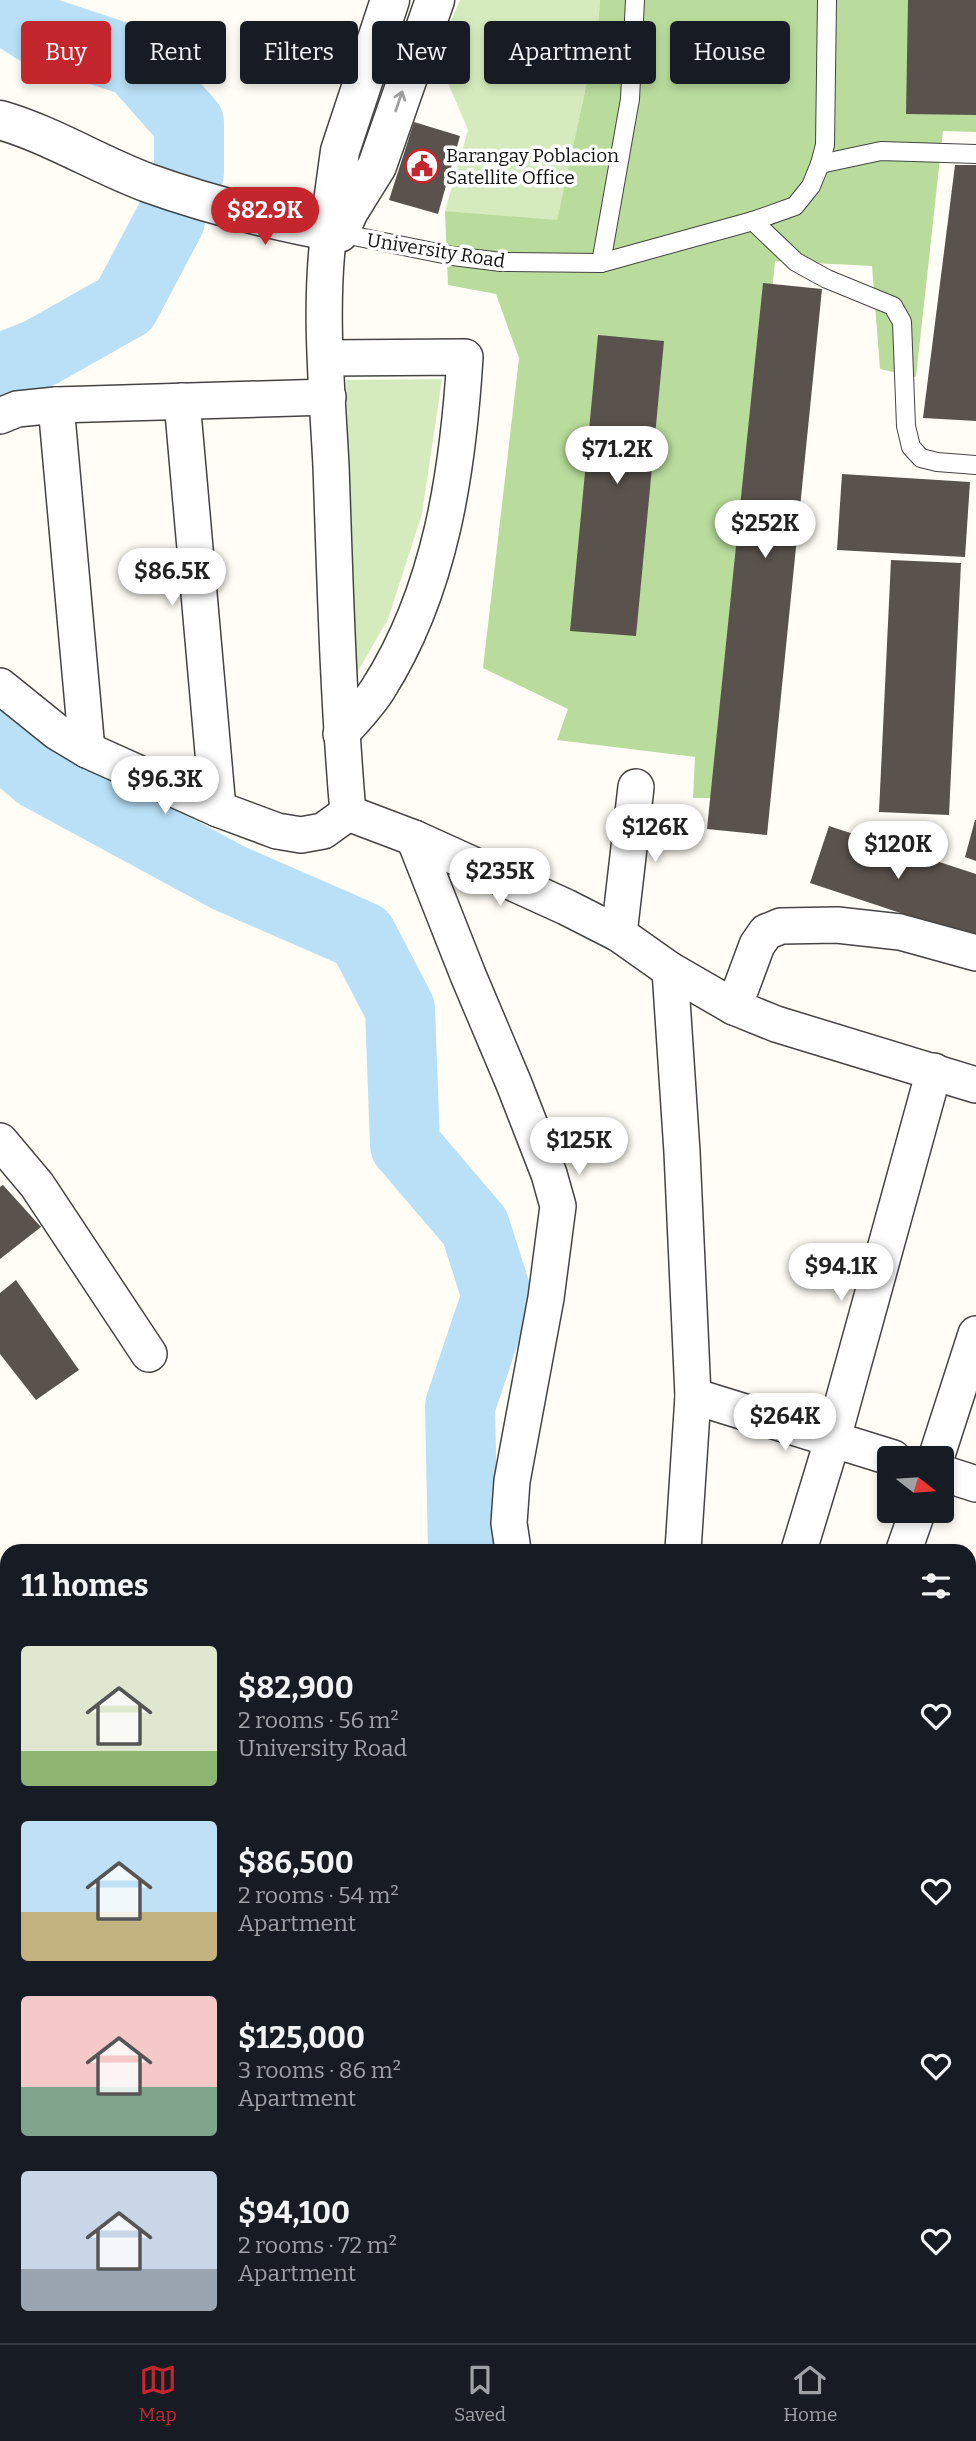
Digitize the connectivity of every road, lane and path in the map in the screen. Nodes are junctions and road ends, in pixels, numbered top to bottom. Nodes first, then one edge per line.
1 (390, 0) edge
2 (435, 0) edge
3 (635, 0) edge
4 (827, 0) edge
5 (0, 120) edge
6 (976, 154) edge
7 (820, 164) junction
8 (753, 222) junction
9 (334, 232) junction
10 (601, 263) junction
11 (326, 358) junction
12 (328, 397) junction
13 (182, 401) junction
14 (56, 405) junction
15 (0, 416) edge
16 (976, 465) edge
17 (0, 687) edge
18 (341, 734) junction
19 (87, 750) junction
20 (636, 787) dead end
21 (218, 809) junction
22 (348, 813) junction
23 (414, 838) junction
24 (619, 934) junction
25 (976, 953) edge
26 (670, 970) junction
27 (734, 1007) junction
28 (934, 1071) junction
29 (976, 1085) edge
30 (0, 1141) edge
31 (976, 1334) edge
32 (149, 1354) dead end
33 (693, 1396) junction
34 (833, 1438) junction
35 (940, 1446) edge
36 (877, 1453) edge
37 (954, 1478) edge
38 (976, 1484) edge
39 (913, 1523) edge
40 (512, 1544) edge
41 (683, 1544) edge
42 (801, 1544) edge
43 (906, 1544) edge

1 - 9 street
9 -> 2 street
3 - 10 lane
4 - 7 lane, University Road
5 - 9 street, University Road
6 - 7 lane
7 - 8 lane, University Road
8 - 10 lane, University Road
8 - 16 lane
9 - 10 lane, University Road
9 - 11 street
11 - 12 street
11 - 18 street
12 - 13 street
12 - 18 street
13 - 14 street
13 - 21 street
14 - 15 street
14 - 19 street
17 - 19 street
18 - 22 street
19 - 21 street
20 - 24 street
21 - 22 street
22 - 23 street
23 - 24 street
23 - 40 street
24 - 26 street
25 - 27 street
26 - 27 street
26 - 33 street
27 - 28 street
28 - 29 street
28 - 34 street
30 - 32 street
31 - 35 street
33 - 34 street
33 - 41 street
34 - 36 street
34 - 42 street
37 - 38 street
39 - 43 street

